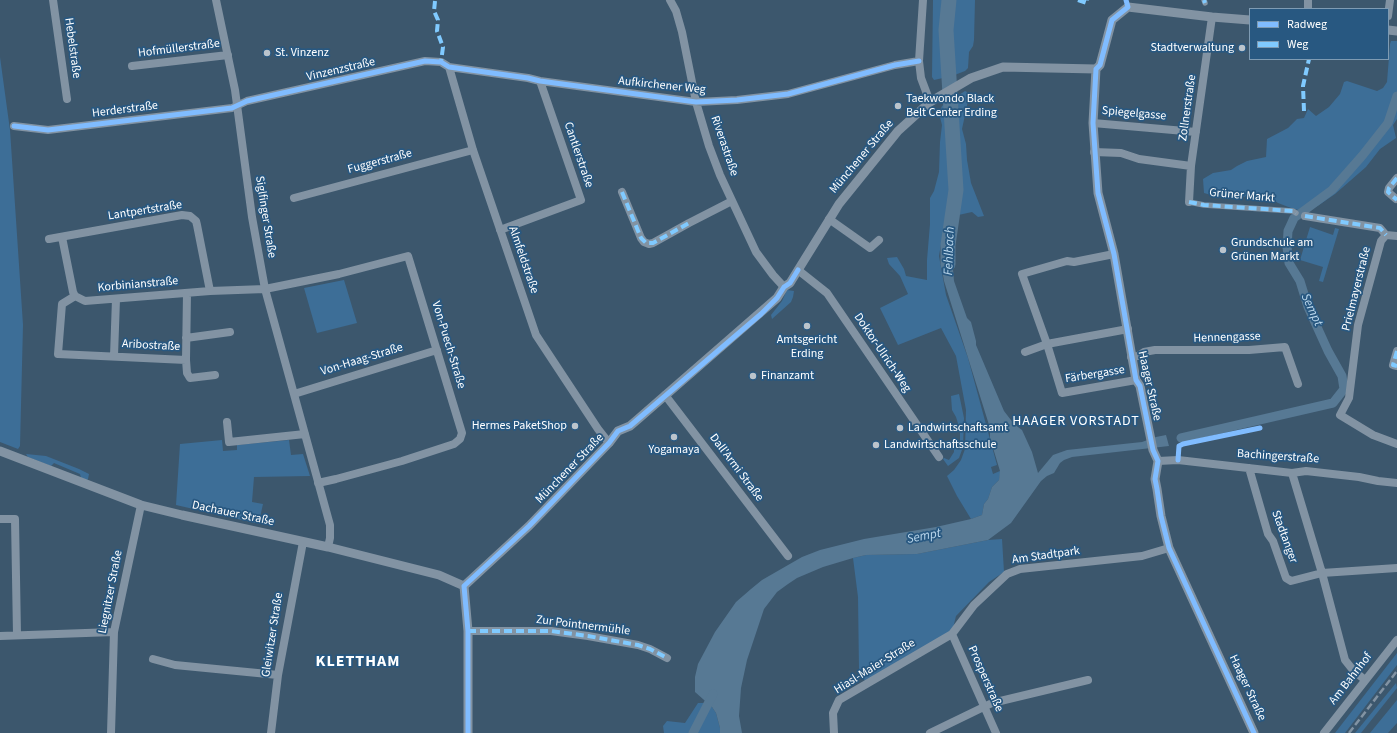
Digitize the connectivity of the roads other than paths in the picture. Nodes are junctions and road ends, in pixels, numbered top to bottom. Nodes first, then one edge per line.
1 (53, 0) edge
2 (216, 0) edge
3 (670, 0) edge
4 (923, 0) edge
5 (1127, 4) edge
6 (1209, 20) junction
7 (1249, 20) edge
8 (228, 55) junction
9 (919, 61) junction
10 (132, 66) dead end
11 (449, 67) junction
12 (1096, 69) junction
13 (540, 81) junction
14 (67, 99) dead end
15 (930, 101) junction
16 (696, 102) junction
17 (237, 106) junction
18 (1093, 123) junction
19 (14, 126) dead end
20 (1196, 132) junction
21 (473, 150) junction
22 (1094, 152) junction
23 (1191, 166) junction
24 (1397, 178) edge
25 (622, 192) dead end
26 (294, 198) dead end
27 (1396, 199) dead end
28 (732, 201) junction
29 (1189, 202) joint
30 (1294, 212) dead end
31 (1305, 216) dead end
32 (829, 219) junction
33 (500, 230) junction
34 (1386, 235) junction
35 (1397, 236) edge
36 (62, 237) junction
37 (49, 239) dead end
38 (879, 240) dead end
39 (1114, 254) junction
40 (798, 270) junction
41 (784, 287) junction
42 (265, 289) junction
43 (210, 291) junction
44 (186, 293) junction
45 (75, 296) junction
46 (116, 299) junction
47 (1128, 329) junction
48 (230, 332) dead end
49 (186, 338) junction
50 (1047, 344) junction
51 (437, 350) junction
52 (1397, 351) edge
53 (1025, 352) dead end
54 (114, 356) junction
55 (1131, 357) junction
56 (186, 360) junction
57 (1397, 366) edge
58 (215, 376) dead end
59 (1136, 380) junction
60 (1298, 384) dead end
61 (294, 394) junction
62 (665, 395) junction
63 (226, 422) dead end
64 (305, 434) junction
65 (610, 443) junction
66 (1397, 444) edge
67 (0, 451) edge
68 (939, 457) dead end
69 (1158, 461) junction
70 (1249, 468) junction
71 (1292, 473) junction
72 (318, 482) junction
73 (1397, 483) edge
74 (141, 505) junction
75 (0, 519) edge
76 (303, 542) junction
77 (328, 547) junction
78 (1169, 548) junction
79 (788, 556) dead end
80 (1397, 568) edge
81 (1322, 573) junction
82 (464, 586) junction
83 (468, 631) junction
84 (114, 632) junction
85 (952, 634) junction
86 (17, 635) junction
87 (0, 636) edge
88 (1397, 640) edge
89 (667, 658) dead end
90 (153, 660) dead end
91 (278, 675) junction
92 (1088, 680) dead end
93 (1365, 680) junction
94 (985, 708) junction
95 (111, 733) edge
96 (271, 733) edge
97 (468, 733) edge
98 (834, 733) edge
99 (930, 733) edge
100 (996, 733) edge
101 (1254, 733) edge
102 (1324, 733) edge

1 - 14 street, Hebelstraße
2 - 8 street, Siglfinger Straße
3 - 16 street, Riverastraße
4 - 9 street
5 - 6 street
5 - 12 street, Haager Straße
6 - 7 street
6 - 20 street, Zollnerstraße
8 - 10 street, Hofmüllerstraße
8 - 17 street, Siglfinger Straße
9 - 15 street
9 - 16 street, Aufkirchener Weg
11 - 13 street, Aufkirchener Weg
11 - 17 street, Vinzenzstraße
11 - 21 street, Almfeldstraße
12 - 15 street, Münchener Straße
12 - 18 street, Haager Straße
13 - 16 street, Aufkirchener Weg
13 - 33 street, Cantlerstraße
15 - 32 street, Münchener Straße
16 - 28 street, Riverastraße
17 - 19 street, Herderstraße
17 - 42 street, Siglfinger Straße
18 - 20 street, Spiegelgasse
18 - 22 street, Haager Straße
20 - 23 street, Zollnerstraße
21 - 26 street, Fuggerstraße
21 - 33 street, Almfeldstraße
22 - 23 street
22 - 39 street, Haager Straße
23 - 29 street, Zollnerstraße
24 - 27 street
25 - 28 street
28 - 41 street, Riverastraße
29 - 30 street, Grüner Markt
31 - 34 street
32 - 38 street
32 - 40 street, Münchener Straße
33 - 65 street, Almfeldstraße
34 - 35 street
34 - 66 street, Prielmayerstraße
36 - 37 street, Lantpertstraße
36 - 43 street, Lantpertstraße
36 - 45 street
39 - 47 street, Haager Straße
39 - 50 street
40 - 41 street, Münchener Straße
40 - 68 street, Doktor-Ulrich-Weg
41 - 62 street, Münchener Straße
42 - 43 street, Korbinianstraße
42 - 51 street, Von-Puech-Straße
42 - 61 street, Siglfinger Straße
43 - 44 street, Korbinianstraße
44 - 46 street, Korbinianstraße
44 - 49 street, Aribostraße
45 - 46 street, Korbinianstraße
45 - 54 street, Aribostraße
46 - 54 street, Aribostraße
47 - 50 street
47 - 55 street, Haager Straße
48 - 49 street, Aribostraße
49 - 56 street, Aribostraße
50 - 53 street
50 - 59 street, Färbergasse
51 - 61 street, Von-Haag-Straße
51 - 72 street, Von-Puech-Straße
52 - 57 street
54 - 56 street, Aribostraße
55 - 59 street, Haager Straße
55 - 60 street, Hennengasse
56 - 58 street, Aribostraße
59 - 69 street, Haager Straße
61 - 64 street, Siglfinger Straße
62 - 65 street, Münchener Straße
62 - 79 street, Dall'Armi Straße
63 - 64 street
64 - 72 street, Siglfinger Straße
65 - 82 street, Münchener Straße
67 - 74 street, Dachauer Straße
69 - 70 street, Bachingerstraße
69 - 78 street, Haager Straße
70 - 71 street, Bachingerstraße
70 - 81 street, Stadtanger
71 - 73 street, Bachingerstraße
71 - 81 street, Stadtanger
72 - 77 street, Siglfinger Straße
74 - 76 street, Dachauer Straße
74 - 84 street, Liegnitzer Straße
75 - 86 street
76 - 77 street, Dachauer Straße
76 - 91 street, Gleiwitzer Straße
77 - 82 street, Dachauer Straße
78 - 85 street, Am Stadtpark
78 - 101 street, Haager Straße
80 - 81 street, Stadtanger
81 - 93 street, Stadtanger
82 - 83 street
83 - 89 street, Zur Pointnermühle
83 - 97 street
84 - 86 street
84 - 95 street, Liegnitzer Straße
85 - 94 street, Prosperstraße
85 - 98 street, Hiasl-Maier-Straße
86 - 87 street
88 - 93 street, Am Bahnhof
90 - 91 street
91 - 96 street, Gleiwitzer Straße
92 - 94 street
93 - 102 street, Am Bahnhof
94 - 99 street
94 - 100 street, Prosperstraße

